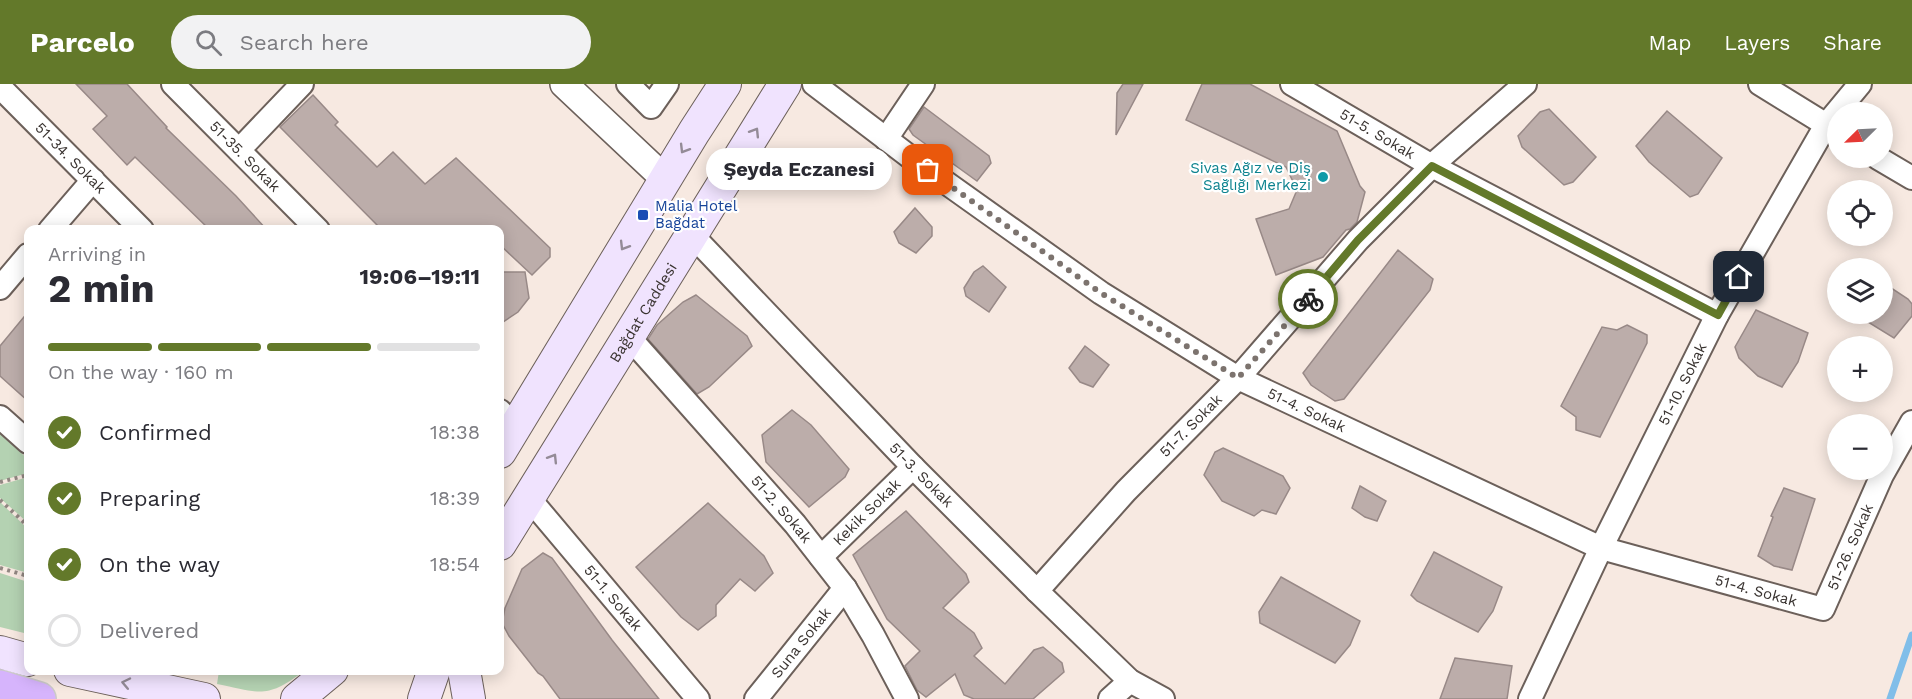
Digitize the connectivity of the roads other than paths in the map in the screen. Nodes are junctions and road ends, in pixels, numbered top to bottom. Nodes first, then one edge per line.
1 (173, 84) edge
2 (302, 84) edge
3 (564, 84) edge
4 (628, 84) edge
5 (667, 84) edge
6 (725, 84) edge
7 (786, 84) edge
8 (814, 84) edge
9 (923, 84) edge
10 (1292, 84) edge
11 (1525, 84) edge
12 (1760, 84) edge
13 (1860, 84) edge
14 (0, 87) edge
15 (1849, 102) edge
16 (1827, 126) edge
17 (1827, 137) edge
18 (886, 139) junction
19 (239, 150) junction
20 (1432, 166) junction
21 (1893, 167) edge
22 (1912, 178) edge
23 (665, 179) junction
24 (93, 180) junction
25 (54, 225) edge
26 (137, 225) edge
27 (313, 225) edge
28 (692, 235) junction
29 (24, 260) edge
30 (0, 288) edge
31 (1718, 315) junction
32 (628, 337) junction
33 (1238, 378) junction
34 (0, 417) edge
35 (1912, 422) edge
36 (504, 430) edge
37 (24, 438) edge
38 (913, 467) junction
39 (528, 497) junction
40 (504, 537) edge
41 (1601, 548) junction
42 (821, 557) junction
43 (845, 588) junction
44 (1038, 591) junction
45 (1823, 609) joint
46 (0, 652) edge
47 (24, 659) edge
48 (93, 675) edge
49 (327, 675) edge
50 (432, 675) edge
51 (465, 675) edge
52 (1130, 681) junction
53 (0, 687) edge
54 (39, 699) edge
55 (204, 699) edge
56 (297, 699) edge
57 (424, 699) edge
58 (469, 699) edge
59 (698, 699) edge
60 (756, 699) edge
61 (907, 699) edge
62 (1110, 699) edge
63 (1163, 699) edge
64 (1530, 699) edge

1 - 19 street, 51-35. Sokak
2 - 19 street
3 - 23 street
4 - 5 street
6 -> 23 main road
28 -> 7 main road, Bağdat Caddesi
8 - 18 street, 51-4. Sokak
9 - 18 street
10 - 20 street, 51-5. Sokak
11 - 20 street, 51-7. Sokak
12 - 16 street
13 - 15 street, 51-10. Sokak
14 - 24 street, 51-34. Sokak
17 - 31 street, 51-10. Sokak
18 - 33 street, 51-4. Sokak
19 - 27 street, 51-35. Sokak
20 - 31 street, 51-5. Sokak
20 - 33 street, 51-7. Sokak
21 - 22 street
23 -> 36 main road
24 - 25 street
24 - 26 street, 51-34. Sokak
28 - 32 main road, Bağdat Caddesi
28 - 38 street, 51-3. Sokak
29 - 30 street
31 - 41 street, 51-10. Sokak
39 -> 32 main road, Bağdat Caddesi
32 - 42 street, 51-2. Sokak
33 - 41 street, 51-4. Sokak
33 - 44 street, 51-7. Sokak
34 - 37 street
35 - 45 street, 51-26. Sokak
38 - 42 street, Kekik Sokak
38 - 44 street, 51-3. Sokak
39 - 40 main road, Bağdat Caddesi
39 - 59 street, 51-1. Sokak
41 - 45 street, 51-4. Sokak
41 - 64 street, 51-10. Sokak
42 - 43 street, 51-2. Sokak
43 - 60 street, Suna Sokak
43 - 61 street, 51-2. Sokak
44 - 52 street, 51-3. Sokak
46 - 47 main road
55 -> 48 main road
49 - 56 main road
50 - 57 main road
51 - 58 main road
52 - 62 street
52 - 63 street, 51-3. Sokak
53 - 54 highway

